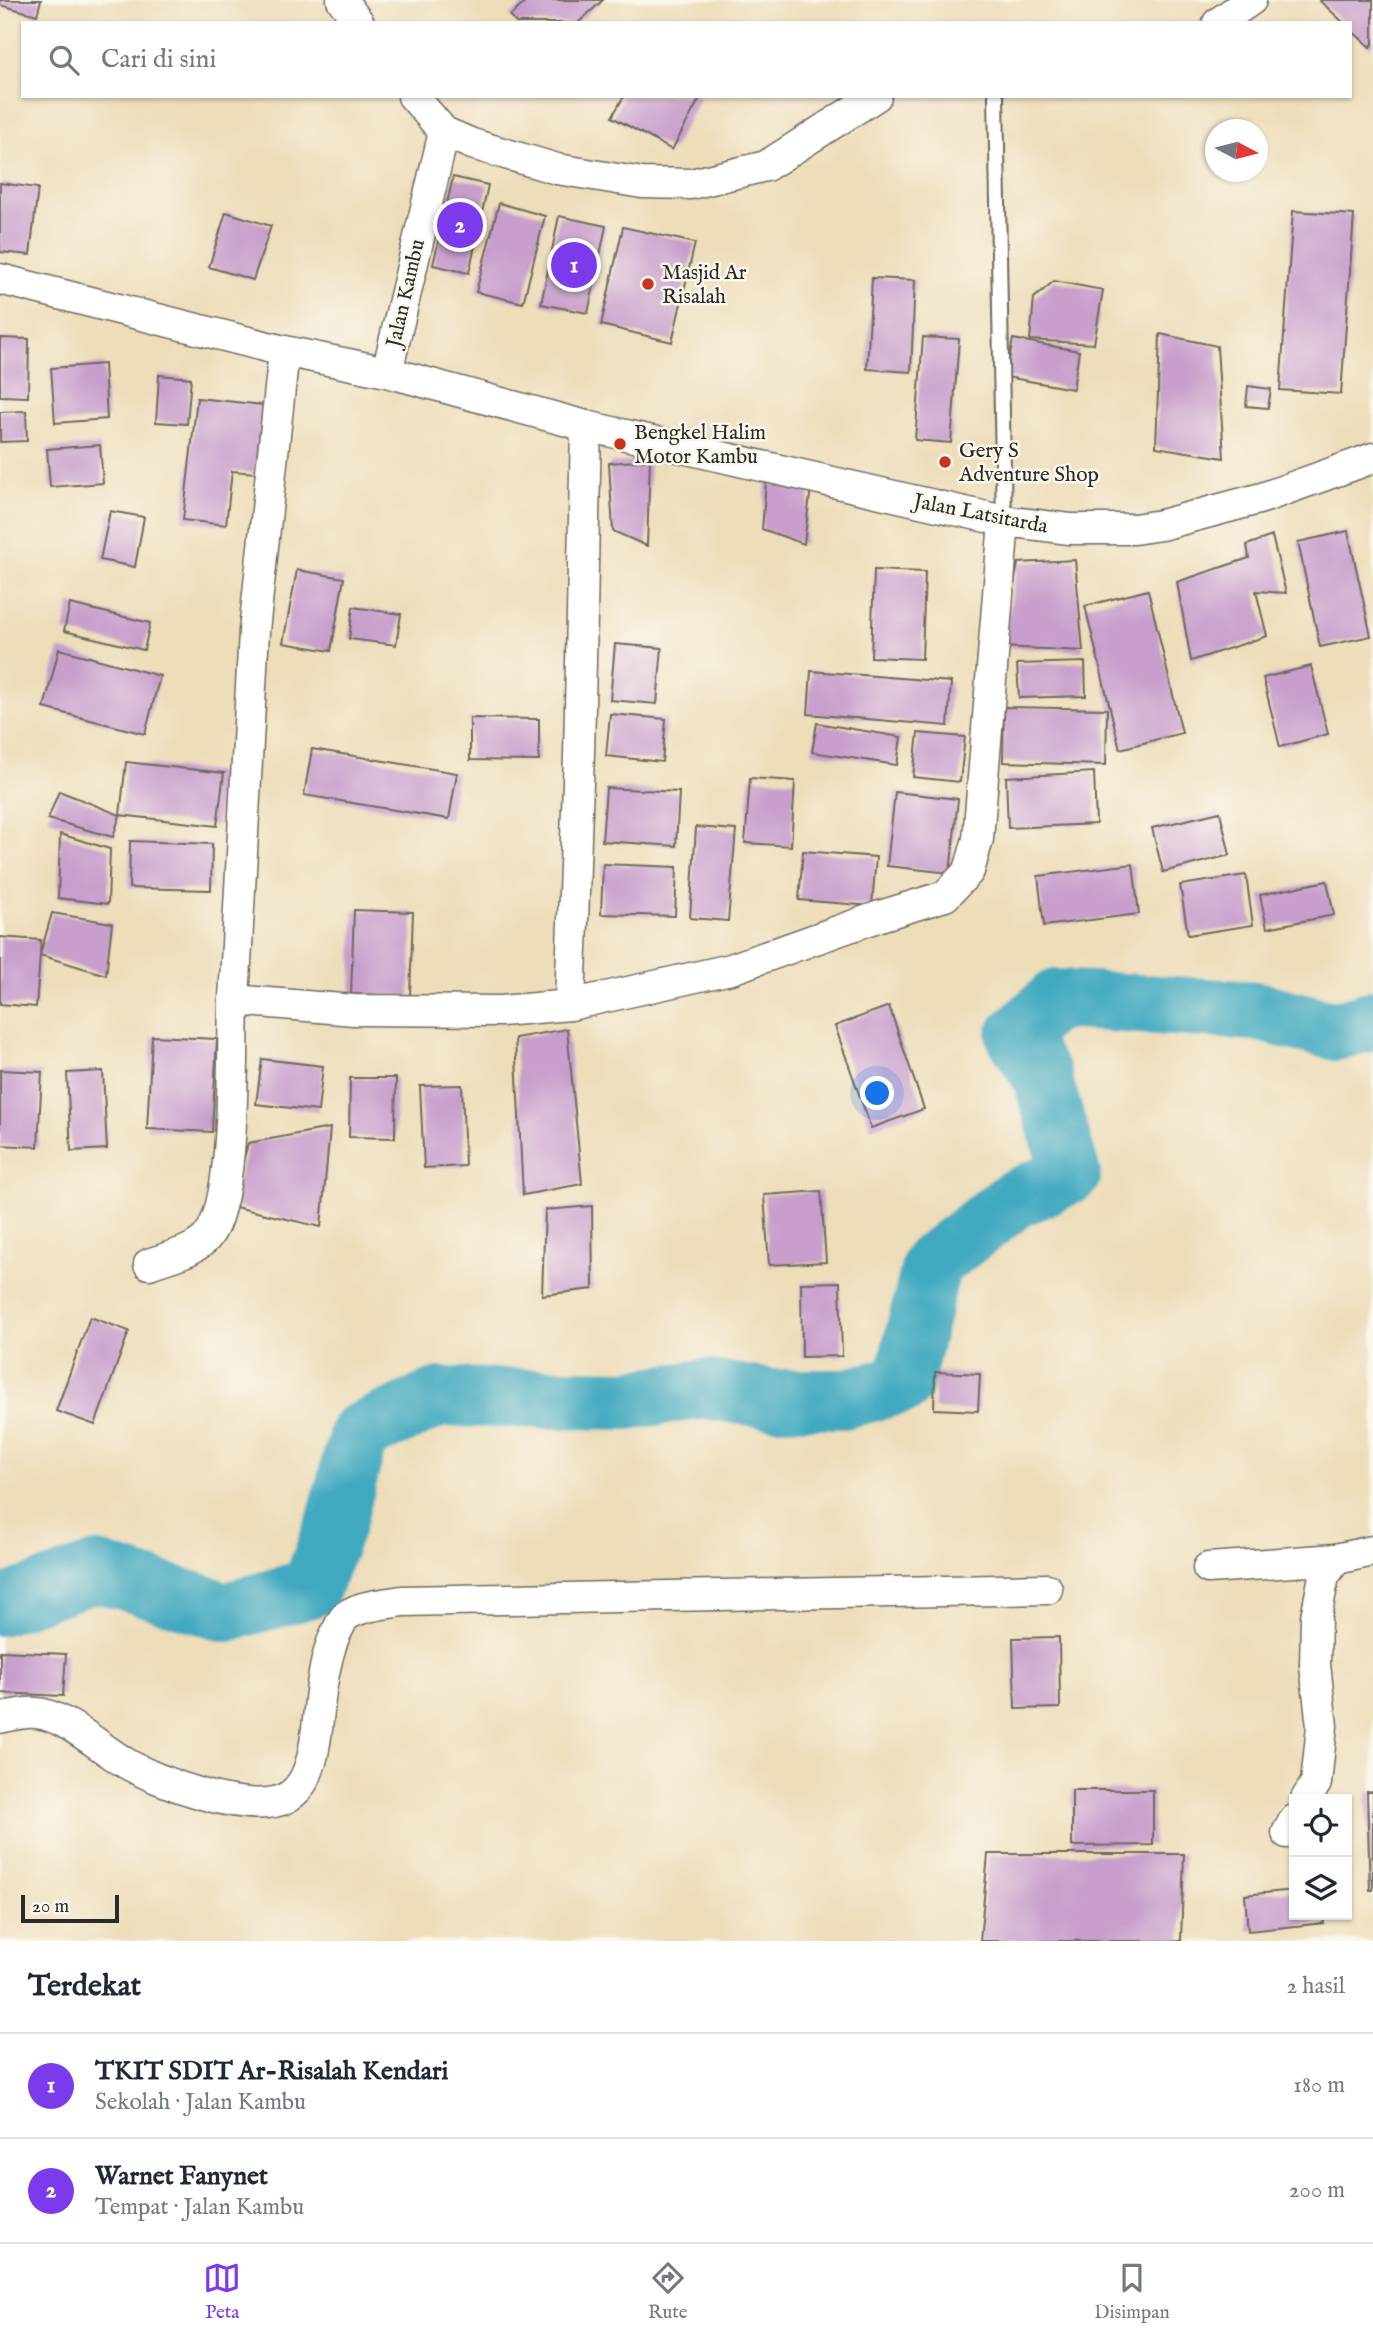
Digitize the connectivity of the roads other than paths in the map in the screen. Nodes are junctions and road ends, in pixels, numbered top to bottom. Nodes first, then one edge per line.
1 (342, 0) edge
2 (1251, 0) edge
3 (358, 21) edge
4 (1221, 21) edge
5 (415, 98) edge
6 (873, 98) edge
7 (996, 98) edge
8 (444, 132) junction
9 (0, 279) edge
10 (284, 351) junction
11 (387, 372) junction
12 (586, 426) junction
13 (1373, 458) edge
14 (1004, 521) junction
15 (234, 1000) junction
16 (570, 1005) junction
17 (149, 1264) dead end
18 (1373, 1552) edge
19 (1336, 1559) junction
20 (1208, 1568) dead end
21 (1047, 1589) dead end
22 (0, 1718) edge
23 (1309, 1794) edge

1 - 3 street
2 - 4 street
5 - 8 street
6 - 8 street
7 - 14 lane
8 - 11 street, Jalan Kambu
9 - 10 street, Jalan Latsitarda
10 - 11 street, Jalan Latsitarda
10 - 15 street
11 - 12 street, Jalan Latsitarda
12 - 14 street, Jalan Latsitarda
12 - 16 street
13 - 14 street, Jalan Latsitarda
14 - 16 street
15 - 16 street
15 - 17 street
18 - 19 street
19 - 20 street
19 - 23 street
21 - 22 street

